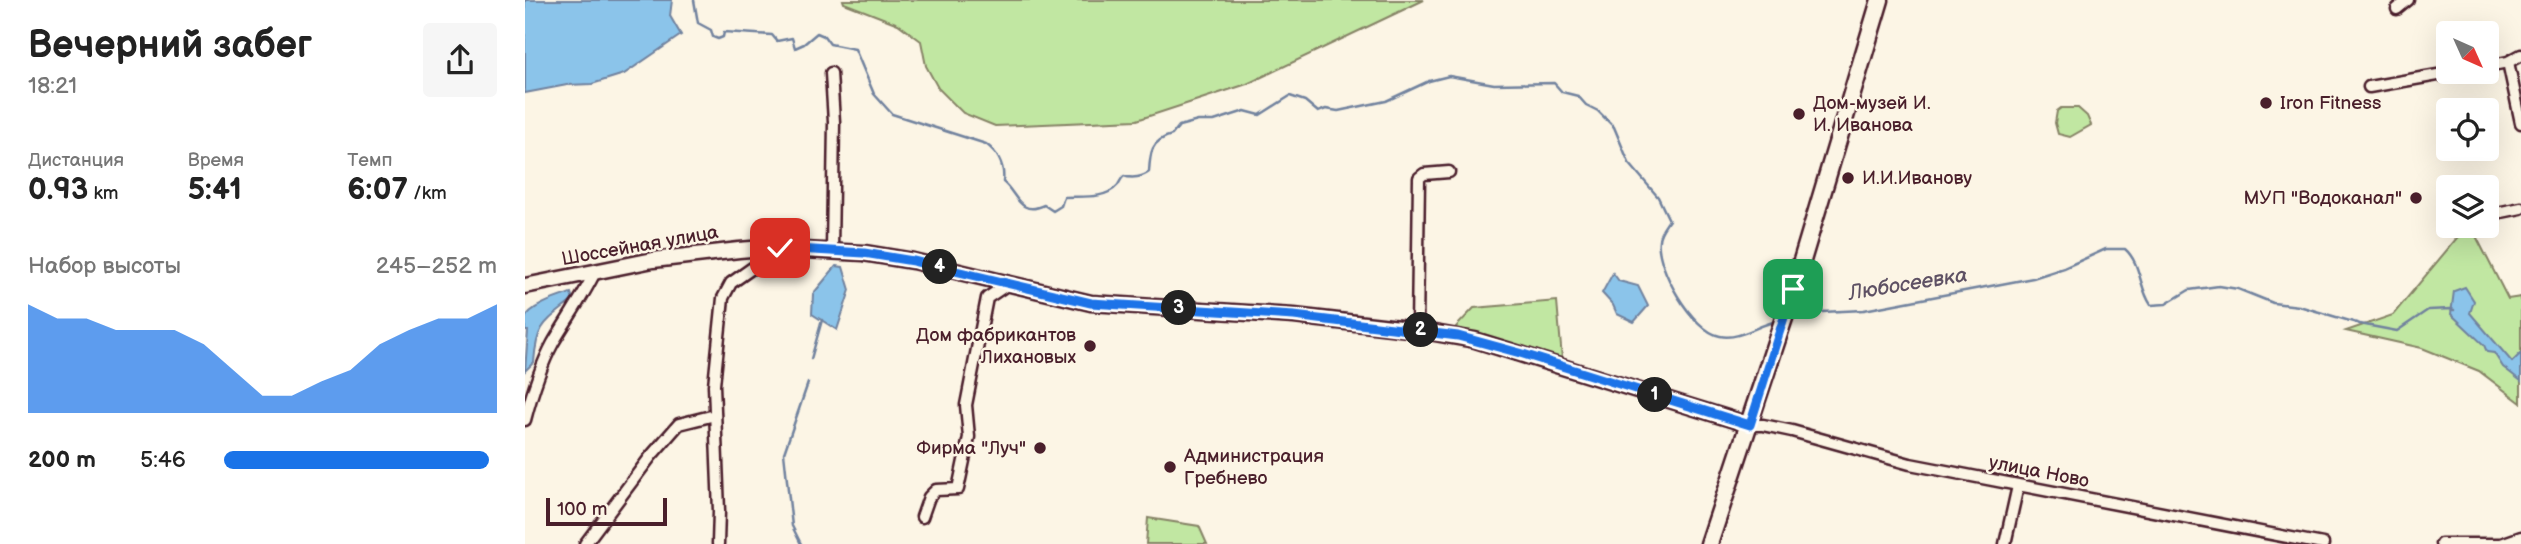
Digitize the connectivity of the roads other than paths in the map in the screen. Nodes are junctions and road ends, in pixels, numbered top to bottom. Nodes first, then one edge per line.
1 (1880, 0) edge
2 (2408, 0) edge
3 (2397, 9) dead end
4 (2521, 55) edge
5 (2508, 62) junction
6 (2499, 64) edge
7 (831, 73) dead end
8 (2436, 75) edge
9 (2369, 87) dead end
10 (2521, 123) edge
11 (1449, 172) dead end
12 (2521, 208) edge
13 (2499, 213) edge
14 (780, 248) junction
15 (746, 249) junction
16 (832, 250) junction
17 (747, 271) junction
18 (595, 272) junction
19 (1008, 284) junction
20 (525, 286) edge
21 (1416, 330) junction
22 (715, 415) junction
23 (525, 419) edge
24 (1750, 425) junction
25 (2018, 486) junction
26 (922, 517) dead end
27 (2521, 537) edge
28 (2493, 542) edge
29 (585, 544) edge
30 (718, 544) edge
31 (1709, 544) edge
32 (2005, 544) edge
33 (2323, 544) edge
34 (2441, 544) edge

1 - 24 main road
2 - 3 street
4 - 5 street
5 - 6 street
5 - 10 street
7 - 16 street
8 - 9 street
11 - 21 street
12 - 13 street
14 - 15 street, Шоссейная улица
14 - 16 street, Шоссейная улица
14 - 17 street
15 - 17 street
15 - 18 street, Шоссейная улица
16 - 19 street, Шоссейная улица
17 - 22 street
18 - 20 street, Шоссейная улица
18 - 23 street
19 - 21 street, Шоссейная улица
19 - 26 street
21 - 24 street, Шоссейная улица
22 - 29 street
22 - 30 street
24 - 25 street, улица Ново
24 - 31 main road
25 - 32 street
25 - 33 street, улица Ново
27 - 28 street
28 - 34 street

